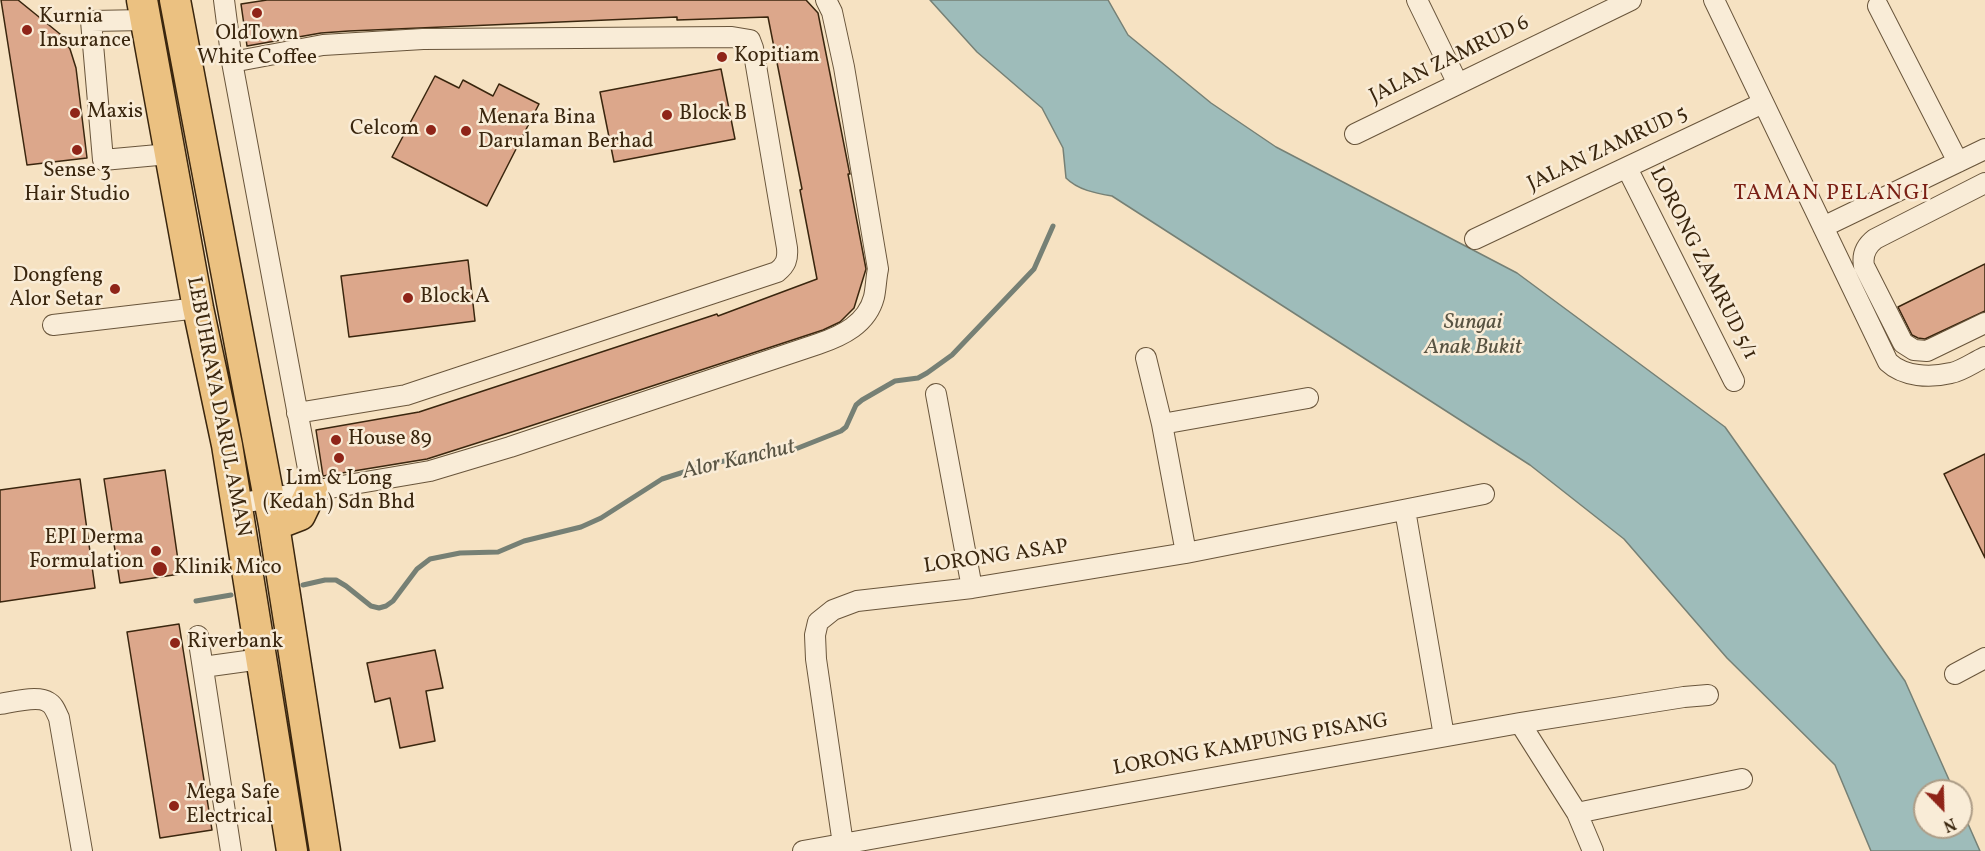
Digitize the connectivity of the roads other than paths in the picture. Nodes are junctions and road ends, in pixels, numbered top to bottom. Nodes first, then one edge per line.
1 (175, 0) edge
2 (224, 0) edge
3 (826, 0) edge
4 (1417, 0) edge
5 (1631, 0) edge
6 (1714, 0) edge
7 (1878, 6) dead end
8 (143, 10) edge
9 (232, 62) junction
10 (1458, 84) junction
11 (1763, 103) junction
12 (1355, 134) dead end
13 (1985, 149) edge
14 (169, 154) junction
15 (1958, 162) junction
16 (1627, 168) junction
17 (1985, 183) edge
18 (1823, 227) junction
19 (1475, 239) dead end
20 (198, 308) junction
21 (1985, 323) edge
22 (53, 325) dead end
23 (1985, 357) edge
24 (1146, 358) dead end
25 (1734, 381) dead end
26 (936, 394) dead end
27 (1308, 398) dead end
28 (297, 413) junction
29 (1162, 424) junction
30 (312, 490) junction
31 (1484, 494) dead end
32 (236, 504) junction
33 (1405, 510) junction
34 (271, 512) junction
35 (1186, 553) junction
36 (972, 588) junction
37 (198, 636) dead end
38 (1985, 658) edge
39 (261, 660) junction
40 (203, 667) junction
41 (1955, 674) dead end
42 (1708, 695) dead end
43 (0, 704) edge
44 (1520, 723) junction
45 (1444, 736) junction
46 (1742, 779) dead end
47 (1577, 813) junction
48 (844, 847) edge
49 (82, 851) edge
50 (231, 851) edge
51 (292, 851) edge
52 (325, 851) edge
53 (803, 851) edge
54 (1593, 851) edge

1 - 34 main road, LEBUHRAYA DARUL AMAN
2 - 9 street
3 - 30 street
4 - 10 street
5 - 10 street, JALAN ZAMRUD 6
6 - 11 street
7 - 15 street
8 - 14 main road, LEBUHRAYA DARUL AMAN
8 - 14 street
9 - 28 street
9 - 28 street
10 - 12 street, JALAN ZAMRUD 6
11 - 16 street, JALAN ZAMRUD 5
11 - 18 street
13 - 15 street
14 - 20 main road, LEBUHRAYA DARUL AMAN
15 - 18 street
16 - 19 street, JALAN ZAMRUD 5
16 - 25 street, LORONG ZAMRUD 5/1
17 - 21 street
18 - 23 street
20 - 22 street
20 - 32 main road, LEBUHRAYA DARUL AMAN
24 - 29 street
26 - 36 street
27 - 29 street
28 - 30 street
29 - 35 street
30 - 34 main road
31 - 33 street, LORONG ASAP
32 - 34 street
32 - 39 main road, LEBUHRAYA DARUL AMAN
33 - 35 street, LORONG ASAP
33 - 45 street
34 - 52 main road, LEBUHRAYA DARUL AMAN
35 - 36 street, LORONG ASAP
36 - 48 street, LORONG ASAP
37 - 40 street
38 - 41 street
39 - 40 street
39 - 51 main road, LEBUHRAYA DARUL AMAN
40 - 50 street
42 - 44 street, LORONG KAMPUNG PISANG
43 - 49 street
44 - 45 street, LORONG KAMPUNG PISANG
44 - 47 street
45 - 48 street, LORONG KAMPUNG PISANG
46 - 47 street
47 - 54 street
48 - 53 street, LORONG KAMPUNG PISANG

